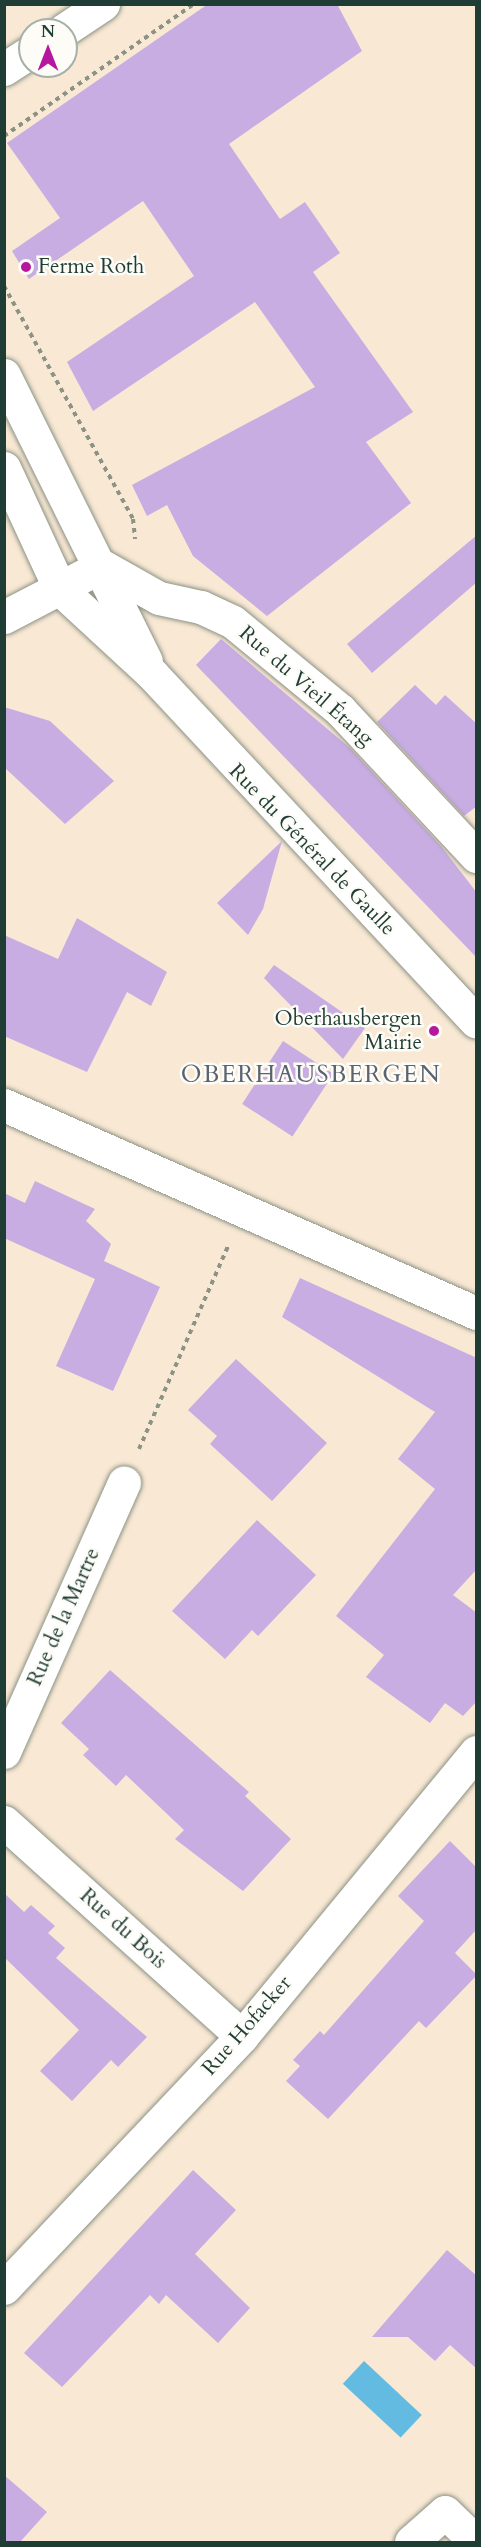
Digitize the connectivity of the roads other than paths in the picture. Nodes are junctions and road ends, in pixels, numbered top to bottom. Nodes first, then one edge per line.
1 (103, 4) edge
2 (78, 21) edge
3 (18, 60) edge
4 (4, 69) edge
5 (4, 375) edge
6 (4, 468) edge
7 (102, 566) junction
8 (60, 589) junction
9 (4, 617) edge
10 (152, 674) junction
11 (477, 856) edge
12 (477, 1022) edge
13 (4, 1105) edge
14 (477, 1313) edge
15 (124, 1483) road end
16 (4, 1752) edge
17 (477, 1752) edge
18 (4, 1822) edge
19 (242, 2036) junction
20 (4, 2288) edge
21 (477, 2541) edge
22 (411, 2542) edge

1 - 2 street
3 - 4 street
5 - 7 street, Rue du Général de Gaulle
6 - 8 street, Rue du Général de Gaulle
7 - 8 street
7 - 10 street, Rue du Général de Gaulle
7 - 11 street, Rue du Vieil Étang
8 - 9 street
8 - 10 street, Rue du Général de Gaulle
10 - 12 street, Rue du Général de Gaulle
13 - 14 street
15 - 16 street, Rue de la Martre
17 - 19 street, Rue Hofacker
18 - 19 street, Rue du Bois
19 - 20 street, Rue Hofacker
21 - 22 street

